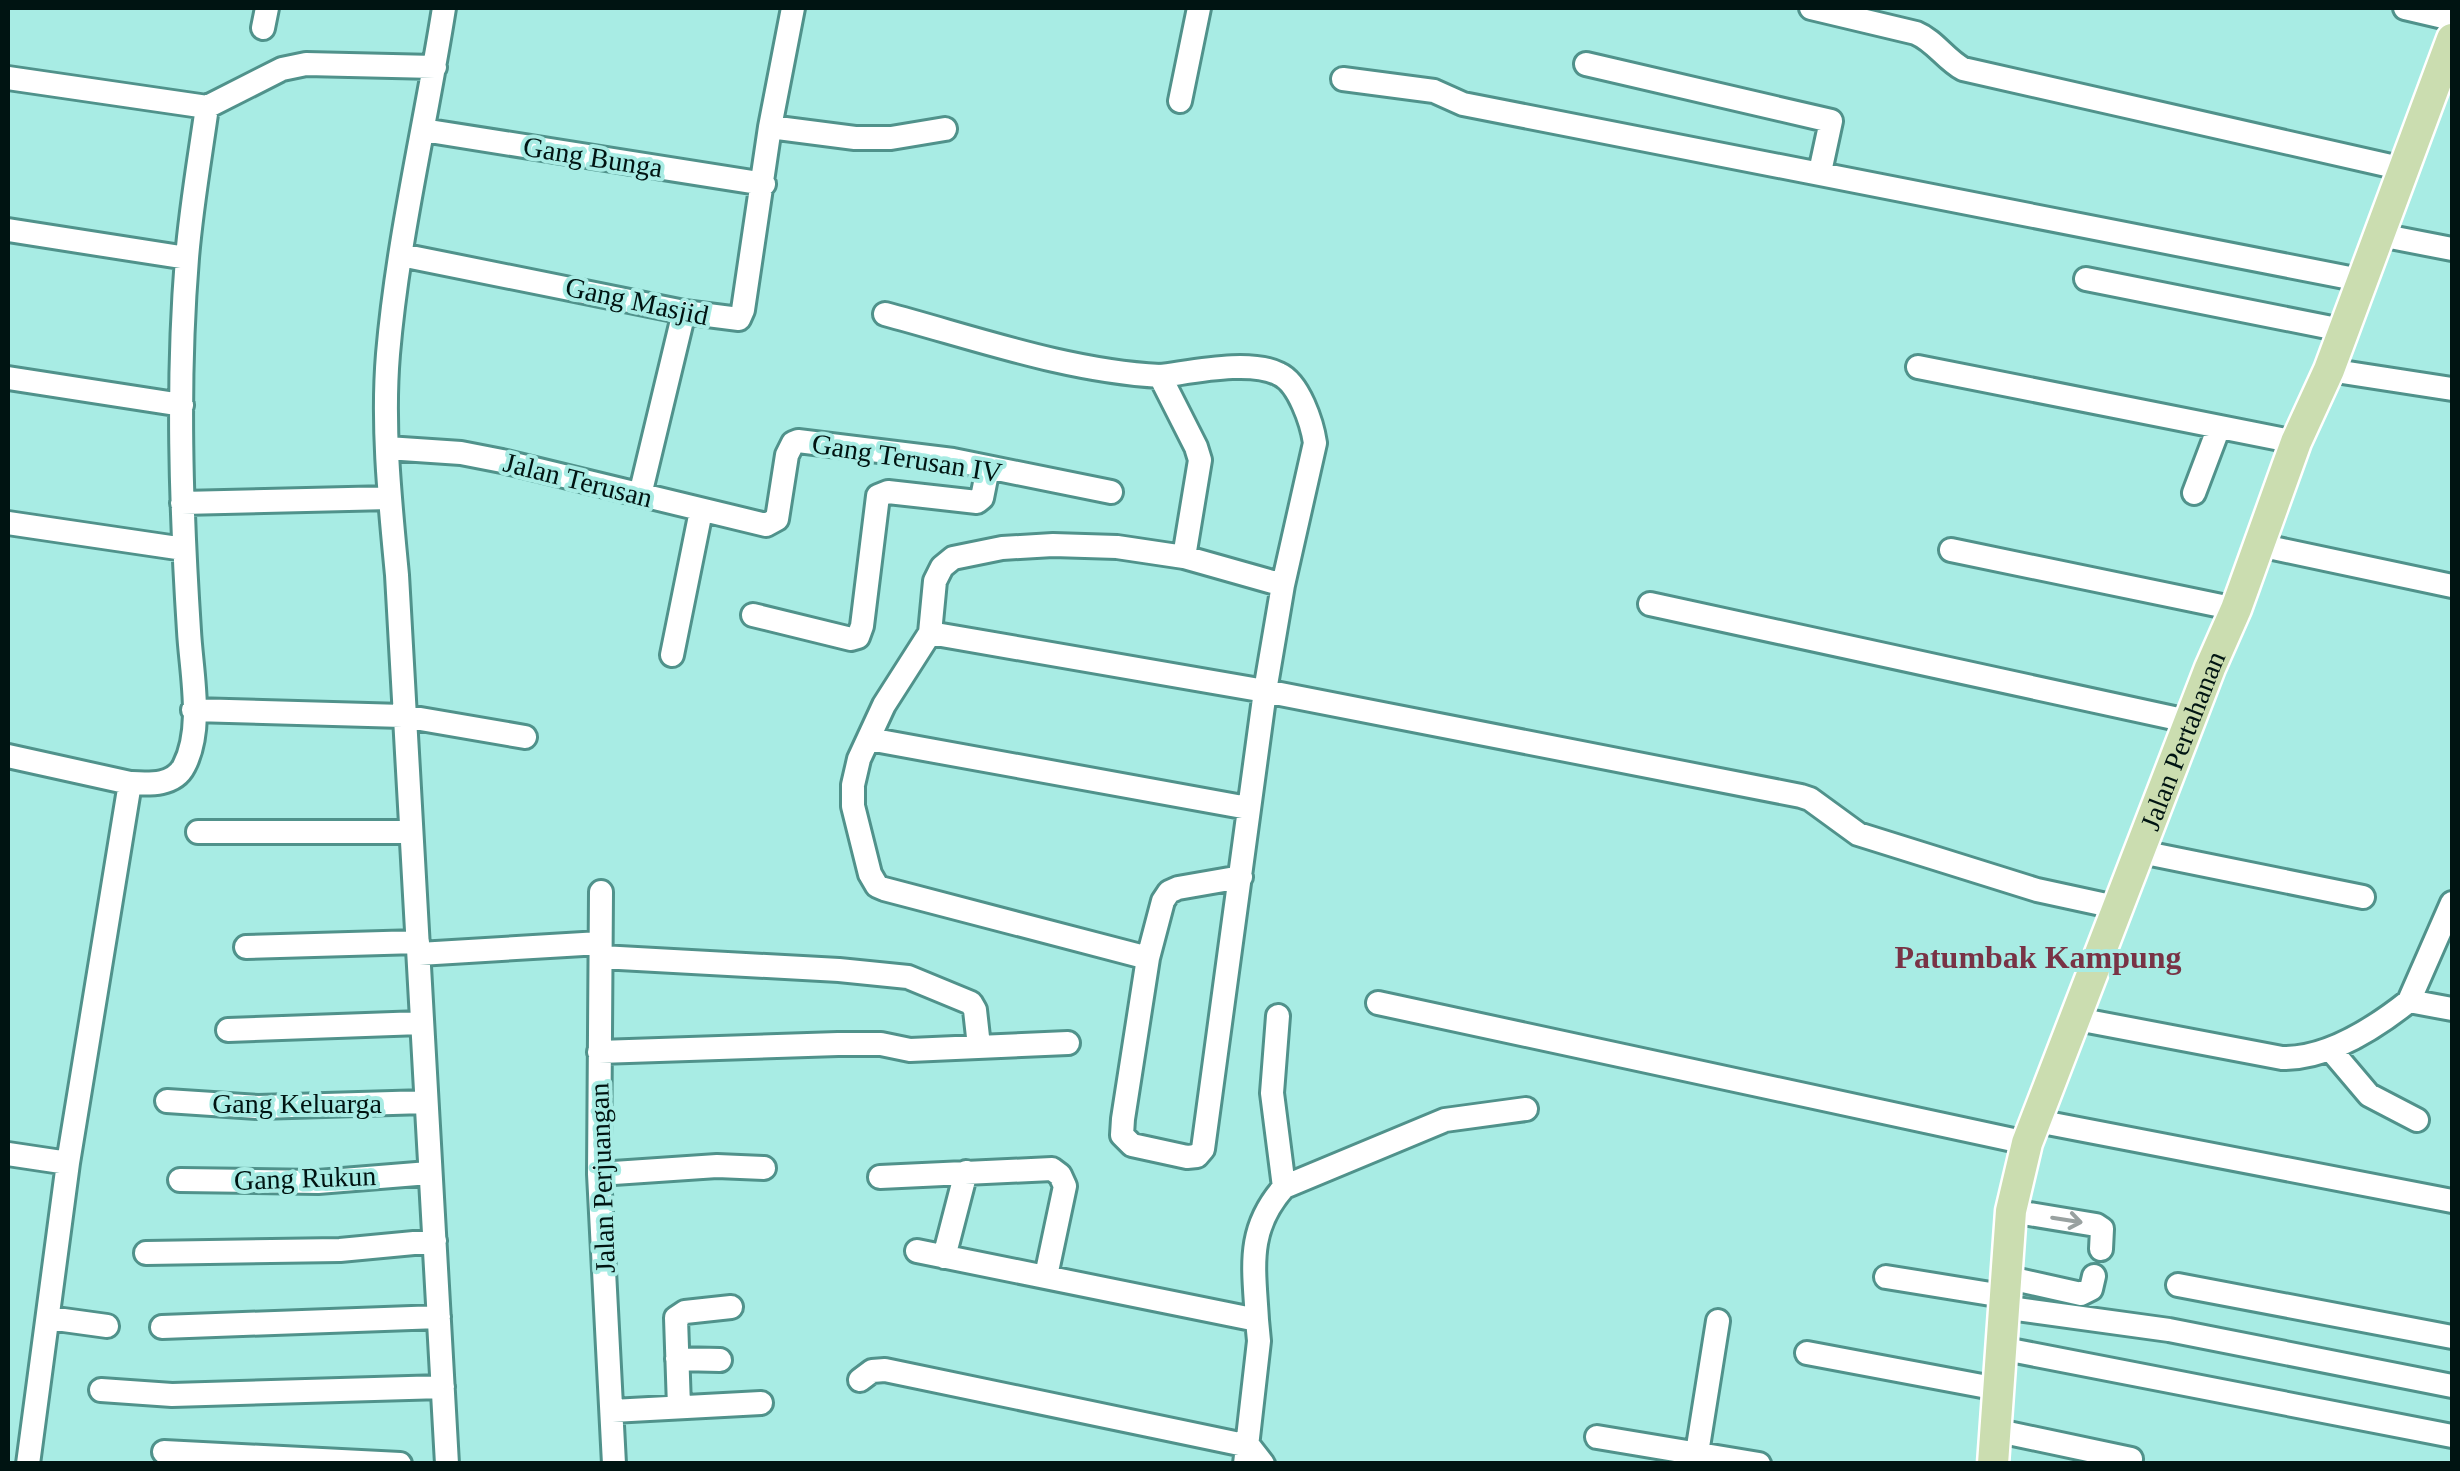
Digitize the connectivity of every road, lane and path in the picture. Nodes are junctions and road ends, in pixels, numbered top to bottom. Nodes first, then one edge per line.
1 (444, 8) edge
2 (793, 8) edge
3 (1199, 8) edge
4 (1811, 8) edge
5 (2405, 8) edge
6 (2452, 19) edge
7 (2452, 39) edge
8 (1586, 64) dead end
9 (434, 67) junction
10 (8, 78) edge
11 (1342, 78) dead end
12 (2443, 95) edge
13 (1180, 101) dead end
14 (207, 107) junction
15 (770, 127) junction
16 (422, 130) junction
17 (945, 130) dead end
18 (2404, 169) junction
19 (1820, 172) junction
20 (764, 184) junction
21 (8, 230) edge
22 (2380, 235) junction
23 (2452, 249) edge
24 (401, 255) junction
25 (187, 258) junction
26 (2086, 280) dead end
27 (2360, 280) junction
28 (684, 312) junction
29 (884, 314) dead end
30 (2342, 330) junction
31 (1918, 367) dead end
32 (2329, 370) junction
33 (1160, 376) junction
34 (8, 378) edge
35 (2452, 389) edge
36 (182, 405) junction
37 (2219, 427) junction
38 (2296, 442) junction
39 (387, 448) junction
40 (988, 468) junction
41 (1111, 492) dead end
42 (2194, 493) dead end
43 (640, 495) junction
44 (390, 498) junction
45 (182, 503) junction
46 (701, 511) junction
47 (8, 524) edge
48 (766, 525) joint
49 (2259, 545) junction
50 (184, 549) junction
51 (1951, 550) dead end
52 (1184, 557) junction
53 (1284, 584) junction
54 (2452, 586) edge
55 (1650, 604) dead end
56 (2236, 609) junction
57 (753, 615) dead end
58 (930, 634) junction
59 (672, 655) dead end
60 (1265, 690) junction
61 (194, 710) junction
62 (404, 716) junction
63 (2192, 722) junction
64 (525, 737) dead end
65 (869, 738) junction
66 (8, 756) edge
67 (130, 783) junction
68 (1248, 808) junction
69 (198, 832) dead end
70 (411, 832) junction
71 (2141, 852) junction
72 (1241, 877) junction
73 (601, 892) dead end
74 (2362, 897) dead end
75 (2452, 902) edge
76 (2121, 904) junction
77 (246, 947) dead end
78 (419, 948) junction
79 (600, 950) junction
80 (1148, 958) junction
81 (2409, 1001) junction
82 (1378, 1002) dead end
83 (2452, 1009) edge
84 (1278, 1016) dead end
85 (2076, 1019) junction
86 (420, 1023) junction
87 (228, 1030) dead end
88 (1068, 1043) dead end
89 (979, 1046) junction
90 (2330, 1049) junction
91 (599, 1052) junction
92 (167, 1101) dead end
93 (426, 1102) junction
94 (1526, 1109) dead end
95 (2418, 1120) dead end
96 (2032, 1132) junction
97 (8, 1154) edge
98 (68, 1163) junction
99 (764, 1168) dead end
100 (429, 1172) junction
101 (966, 1172) junction
102 (599, 1174) junction
103 (880, 1176) dead end
104 (180, 1180) dead end
105 (1284, 1187) junction
106 (2452, 1201) edge
107 (2011, 1210) junction
108 (436, 1241) junction
109 (2101, 1249) dead end
110 (917, 1251) dead end
111 (146, 1253) dead end
112 (944, 1257) junction
113 (1046, 1276) junction
114 (2094, 1276) dead end
115 (1886, 1277) dead end
116 (2178, 1284) dead end
117 (2004, 1293) junction
118 (731, 1307) dead end
119 (439, 1316) junction
120 (49, 1318) junction
121 (1257, 1320) junction
122 (1718, 1321) dead end
123 (107, 1326) dead end
124 (162, 1327) dead end
125 (2452, 1338) edge
126 (2000, 1348) junction
127 (1807, 1353) dead end
128 (677, 1359) junction
129 (720, 1360) dead end
130 (860, 1380) dead end
131 (443, 1386) junction
132 (2452, 1386) edge
133 (100, 1390) dead end
134 (1998, 1390) junction
135 (761, 1403) dead end
136 (679, 1407) junction
137 (612, 1411) junction
138 (1994, 1430) junction
139 (2452, 1436) edge
140 (1596, 1437) dead end
141 (164, 1452) dead end
142 (1697, 1454) junction
143 (1252, 1458) edge
144 (2130, 1458) dead end
145 (28, 1464) edge
146 (400, 1464) edge
147 (446, 1464) edge
148 (614, 1464) edge
149 (1759, 1464) edge
150 (1994, 1464) edge

1 - 9 street
2 - 15 street
3 - 13 street
4 - 18 street
5 - 6 street
7 - 12 main road, Jalan Pertahanan
8 - 19 street
9 - 14 street
9 - 16 street
10 - 14 street
11 - 19 street
12 - 18 main road, Jalan Pertahanan
14 - 25 street
15 - 17 street
15 - 20 street
16 - 20 street, Gang Bunga
16 - 24 street
18 - 22 main road, Jalan Pertahanan
19 - 27 street
20 - 28 street, Gang Masjid
21 - 25 street
22 - 23 street
22 - 27 main road, Jalan Pertahanan
24 - 28 street, Gang Masjid
24 - 39 street
25 - 36 street
26 - 30 street
27 - 30 main road, Jalan Pertahanan
28 - 43 street
29 - 33 street
30 - 32 main road, Jalan Pertahanan
31 - 37 street
32 - 35 street
32 - 38 main road, Jalan Pertahanan
33 - 52 street
33 - 53 street
34 - 36 street
36 - 45 street
37 - 38 street
37 - 42 street
38 - 49 main road, Jalan Pertahanan
39 - 43 street, Jalan Terusan
39 - 44 street
40 - 41 street, Gang Terusan IV
40 - 48 street, Gang Terusan IV
40 - 57 street
43 - 46 street, Jalan Terusan
44 - 45 street
44 - 62 street
45 - 50 street
46 - 48 street, Jalan Terusan
46 - 59 street
47 - 50 street
49 - 54 street
49 - 56 main road, Jalan Pertahanan
50 - 61 street
51 - 56 street
52 - 53 street
52 - 58 street
53 - 60 street
55 - 63 street
56 - 63 main road, Jalan Pertahanan
58 - 60 street
58 - 65 street
60 - 68 street
60 - 76 street
61 - 62 street
61 - 67 street
62 - 64 street
62 - 70 street
63 - 71 main road, Jalan Pertahanan
65 - 68 street
65 - 80 street
66 - 67 street
67 - 98 street
68 - 72 street
69 - 70 street
70 - 78 street
71 - 74 street
71 - 76 main road, Jalan Pertahanan
72 - 80 street
72 - 80 street
73 - 79 street, Jalan Perjuangan
75 - 81 street
76 - 85 main road, Jalan Pertahanan
77 - 78 street
78 - 79 street
78 - 86 street
79 - 89 street
79 - 91 street, Jalan Perjuangan
81 - 83 street
81 - 90 street
82 - 96 street
84 - 105 street
85 - 90 street
85 - 96 main road, Jalan Pertahanan
86 - 87 street
86 - 93 street
88 - 89 street
89 - 91 street
90 - 95 street
91 - 102 street, Jalan Perjuangan
92 - 93 street, Gang Keluarga
93 - 100 street
94 - 105 street
96 - 106 street
96 - 107 main road, Jalan Pertahanan
97 - 98 street
98 - 120 street
99 - 102 street
100 - 104 street, Gang Rukun
100 - 108 street
101 - 103 street
101 - 112 street
101 - 113 street
102 - 137 street, Jalan Perjuangan
105 - 121 street
107 -> 109 street
107 - 117 main road, Jalan Pertahanan
108 - 111 street
108 - 119 street
110 - 112 street
112 - 113 street
113 - 121 street
114 - 117 street
115 - 117 street
116 - 125 street
117 - 126 main road, Jalan Pertahanan
117 - 132 street
118 - 128 street
119 - 124 street
119 - 131 street
120 - 123 street
120 - 145 street
121 - 143 street
122 - 142 street
126 - 134 main road, Jalan Pertahanan
126 - 139 street
127 - 134 street
128 - 129 street
128 - 136 street
130 - 143 street
131 - 133 street
131 - 147 street
134 - 138 main road, Jalan Pertahanan
135 - 136 street
136 - 137 street
137 - 148 street, Jalan Perjuangan
138 - 144 street
138 - 150 main road, Jalan Pertahanan
140 - 142 street
141 - 146 street
142 - 149 street

